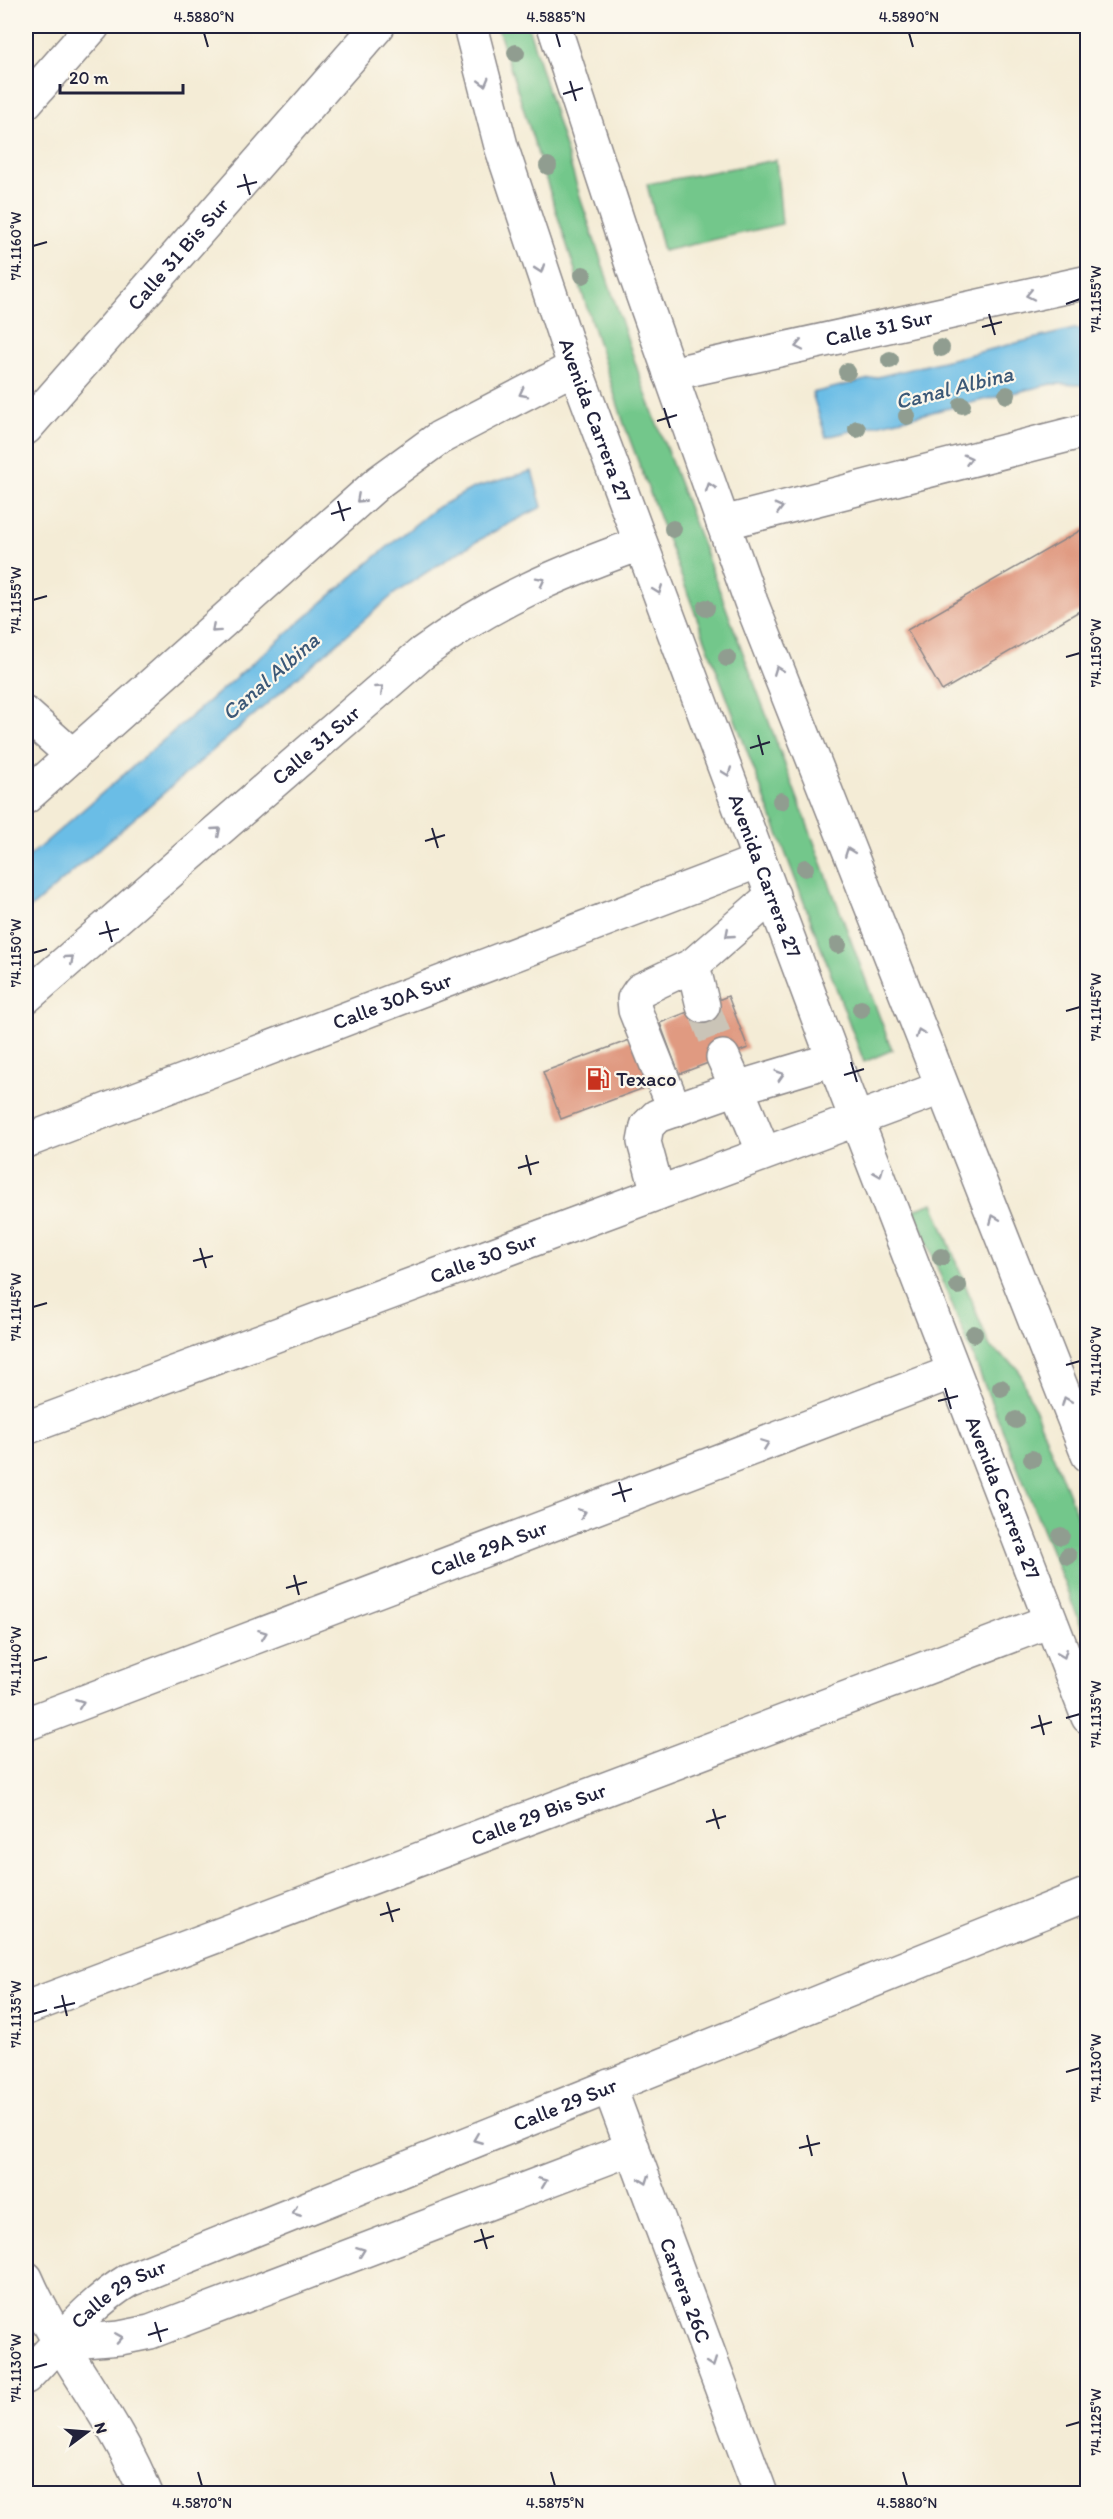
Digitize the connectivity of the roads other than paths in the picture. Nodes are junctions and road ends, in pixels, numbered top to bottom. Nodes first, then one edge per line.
1 (93, 26) edge
2 (378, 26) edge
3 (470, 26) edge
4 (554, 26) edge
5 (26, 102) edge
6 (1088, 282) edge
7 (575, 367) junction
8 (670, 374) junction
9 (26, 428) edge
10 (1088, 429) edge
11 (723, 523) junction
12 (640, 544) junction
13 (26, 714) edge
14 (73, 756) junction
15 (26, 797) edge
16 (759, 861) junction
17 (773, 895) junction
18 (693, 965) junction
19 (26, 997) edge
20 (704, 1006) tunnel mouth
21 (723, 1057) tunnel mouth
22 (834, 1059) junction
23 (737, 1088) junction
24 (941, 1088) junction
25 (675, 1110) junction
26 (857, 1119) junction
27 (26, 1141) edge
28 (764, 1153) junction
29 (658, 1193) junction
30 (953, 1372) junction
31 (26, 1428) edge
32 (1086, 1445) edge
33 (1050, 1621) junction
34 (1088, 1717) edge
35 (26, 1724) edge
36 (1088, 1894) edge
37 (26, 2008) edge
38 (609, 2086) junction
39 (633, 2148) junction
40 (26, 2278) edge
41 (60, 2343) junction
42 (26, 2377) edge
43 (146, 2493) edge
44 (761, 2493) edge

1 - 5 street
2 - 9 street, Calle 31 Bis Sur
3 -> 7 street, Avenida Carrera 27
4 - 8 street
6 -> 8 street, Calle 31 Sur
7 - 12 street, Avenida Carrera 27
7 -> 14 street
11 -> 8 street
11 -> 10 street
24 -> 11 street
12 -> 16 street, Avenida Carrera 27
19 -> 12 street, Calle 31 Sur
13 - 14 street
14 - 15 street
16 - 17 street, Avenida Carrera 27
16 - 27 street, Calle 30A Sur
17 -> 18 street
17 - 22 street, Avenida Carrera 27
18 - 20 street
18 - 25 street
21 - 23 street
23 -> 22 street
22 - 26 street, Avenida Carrera 27
23 - 25 street
23 - 28 street
24 - 26 street, Calle 30 Sur
32 -> 24 street
25 - 29 street
26 - 28 street, Calle 30 Sur
26 -> 30 street, Avenida Carrera 27
28 - 29 street, Calle 30 Sur
29 - 31 street, Calle 30 Sur
30 - 33 street, Avenida Carrera 27
35 -> 30 street, Calle 29A Sur
33 -> 34 street, Avenida Carrera 27
33 - 37 street, Calle 29 Bis Sur
36 - 38 street, Calle 29 Sur
38 - 39 street, Carrera 26C
38 -> 41 street, Calle 29 Sur
41 -> 39 street, Calle 29 Sur
39 -> 44 street, Carrera 26C
40 - 41 street
41 - 42 street, Calle 29 Sur
41 - 43 street

